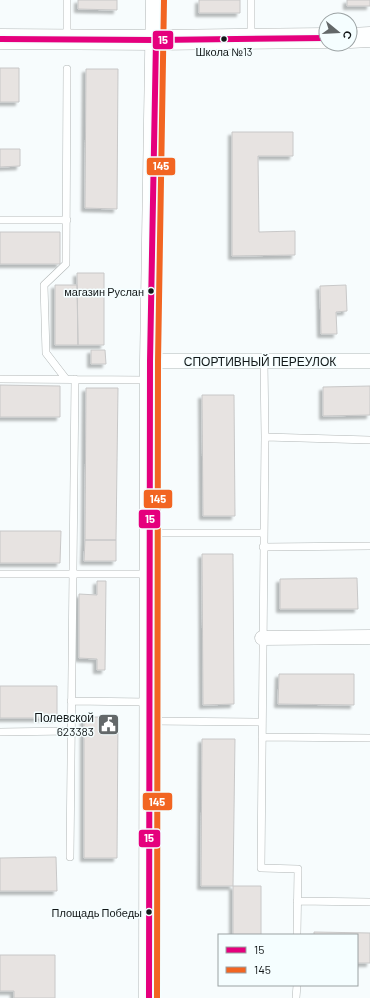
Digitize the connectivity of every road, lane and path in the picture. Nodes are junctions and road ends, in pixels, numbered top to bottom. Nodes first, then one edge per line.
1 (67, 0) edge
2 (156, 0) edge
3 (251, 0) edge
4 (370, 37) edge
5 (318, 38) edge
6 (358, 38) edge
7 (0, 39) edge
8 (251, 39) junction
9 (67, 40) junction
10 (156, 40) junction
11 (67, 69) dead end
12 (0, 220) edge
13 (66, 220) junction
14 (264, 361) junction
15 (370, 361) edge
16 (150, 370) junction
17 (0, 379) edge
18 (66, 379) junction
19 (75, 379) junction
20 (265, 437) junction
21 (370, 440) edge
22 (150, 533) junction
23 (263, 534) junction
24 (370, 546) edge
25 (263, 547) junction
26 (73, 573) junction
27 (0, 574) edge
28 (150, 574) junction
29 (370, 637) edge
30 (262, 638) junction
31 (71, 701) junction
32 (148, 711) junction
33 (262, 722) junction
34 (0, 732) edge
35 (71, 732) junction
36 (262, 738) junction
37 (370, 738) edge
38 (70, 857) dead end
39 (298, 901) junction
40 (370, 902) edge
41 (297, 934) edge
42 (297, 986) edge
43 (148, 998) edge
44 (296, 998) edge

1 - 9 lane
2 - 10 street
3 - 8 lane
4 - 6 street
5 - 8 street
7 - 9 street
8 - 10 street
9 - 10 street
10 - 16 street
11 - 13 lane
12 - 13 lane
13 - 18 lane
14 - 15 street, СПОРТИВНЫЙ ПЕРЕУЛОК
14 - 16 street, СПОРТИВНЫЙ ПЕРЕУЛОК
14 - 20 lane
16 - 19 lane
16 - 22 street
17 - 18 lane
18 - 19 lane
19 - 26 lane
20 - 21 lane
20 - 23 lane
22 - 23 lane
22 - 28 street
23 - 25 lane
24 - 25 lane
25 - 30 lane
26 - 27 lane
26 - 28 lane
26 - 31 lane
28 - 32 street
29 - 30 street
30 - 33 lane
31 - 32 lane
31 - 35 lane
32 - 33 lane
32 - 43 street
33 - 36 lane
34 - 35 lane
35 - 38 lane
36 - 37 lane
36 - 39 lane
39 - 40 lane
39 - 41 lane
42 - 44 lane

